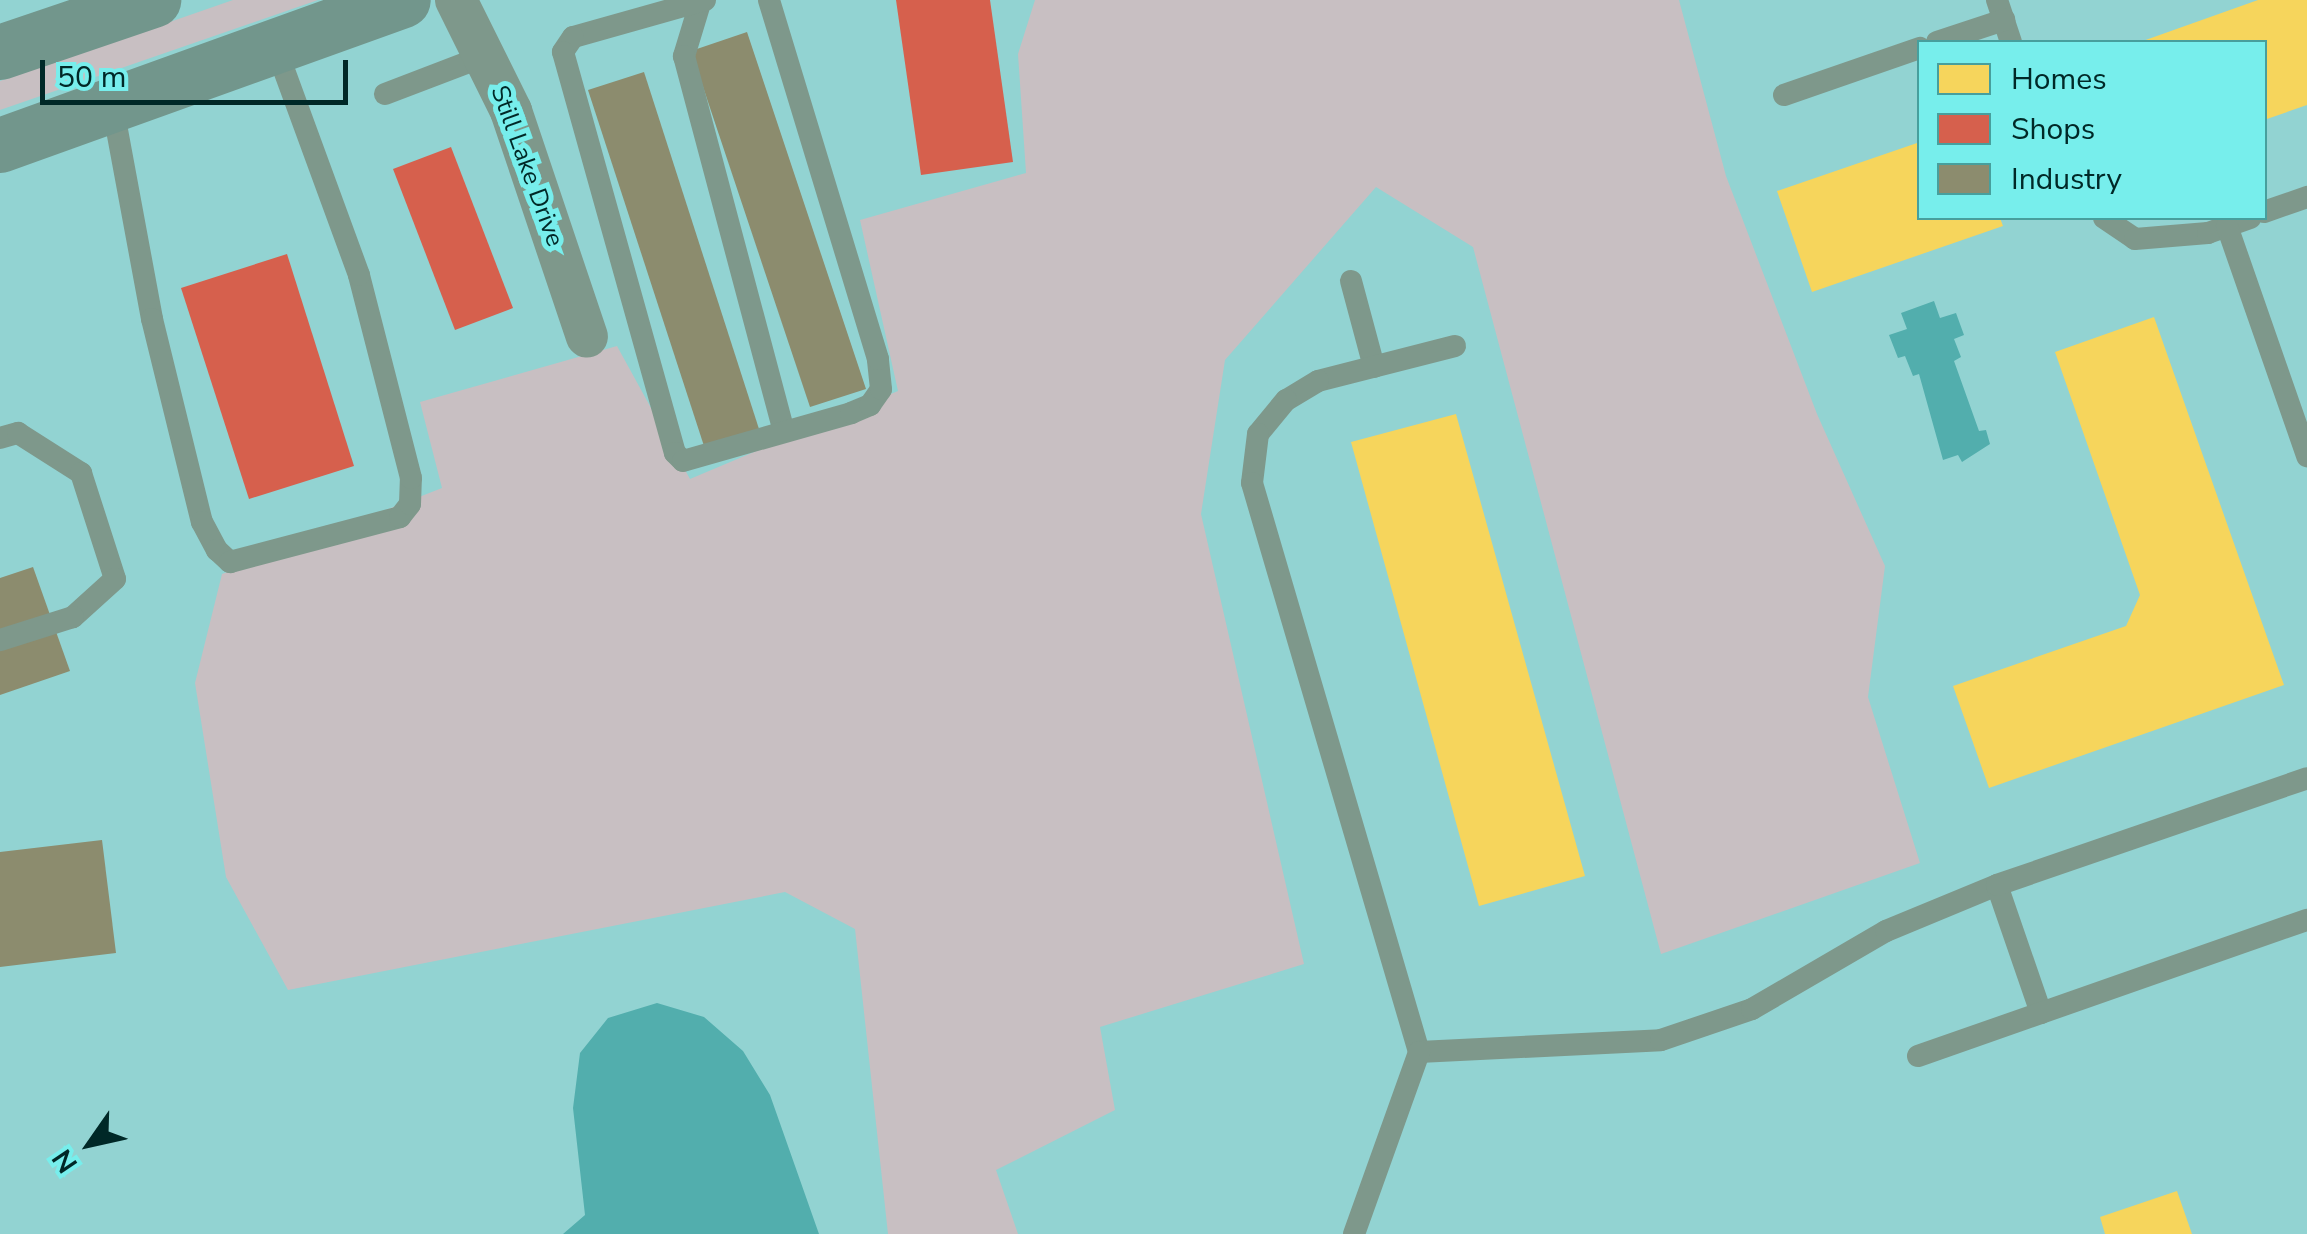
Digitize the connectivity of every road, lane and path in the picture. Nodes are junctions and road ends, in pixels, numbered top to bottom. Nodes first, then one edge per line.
1 (153, 0) edge
2 (403, 0) edge
3 (456, 0) edge
4 (702, 0) edge
5 (769, 0) edge
6 (2000, 10) edge
7 (1941, 40) edge
8 (2011, 40) edge
9 (275, 45) junction
10 (1917, 49) edge
11 (0, 52) edge
12 (482, 57) junction
13 (384, 94) dead end
14 (1784, 95) dead end
15 (112, 103) junction
16 (0, 145) edge
17 (2307, 197) edge
18 (2267, 211) edge
19 (2107, 220) edge
20 (2244, 220) edge
21 (2226, 226) junction
22 (1351, 281) dead end
23 (588, 337) dead end
24 (1455, 346) dead end
25 (1374, 367) junction
26 (783, 429) junction
27 (0, 438) edge
28 (2307, 456) edge
29 (0, 640) edge
30 (2307, 778) edge
31 (1997, 885) junction
32 (2307, 920) edge
33 (2042, 1013) junction
34 (1419, 1052) junction
35 (1918, 1056) dead end
36 (1354, 1234) edge

1 - 11 highway
2 - 9 highway
3 - 12 street, Still Lake Drive
4 - 26 lane
4 - 26 lane
5 - 26 lane
6 - 7 lane
6 - 8 lane
9 - 15 highway
9 - 15 lane
10 - 14 lane
12 - 13 lane
12 - 23 street, Still Lake Drive
15 - 16 highway
17 - 18 lane
19 - 21 lane
20 - 21 lane
21 - 28 lane
22 - 25 lane
24 - 25 lane
25 - 34 lane
27 - 29 lane
30 - 31 lane
31 - 33 lane
31 - 34 lane
32 - 33 lane
33 - 35 lane
34 - 36 lane

